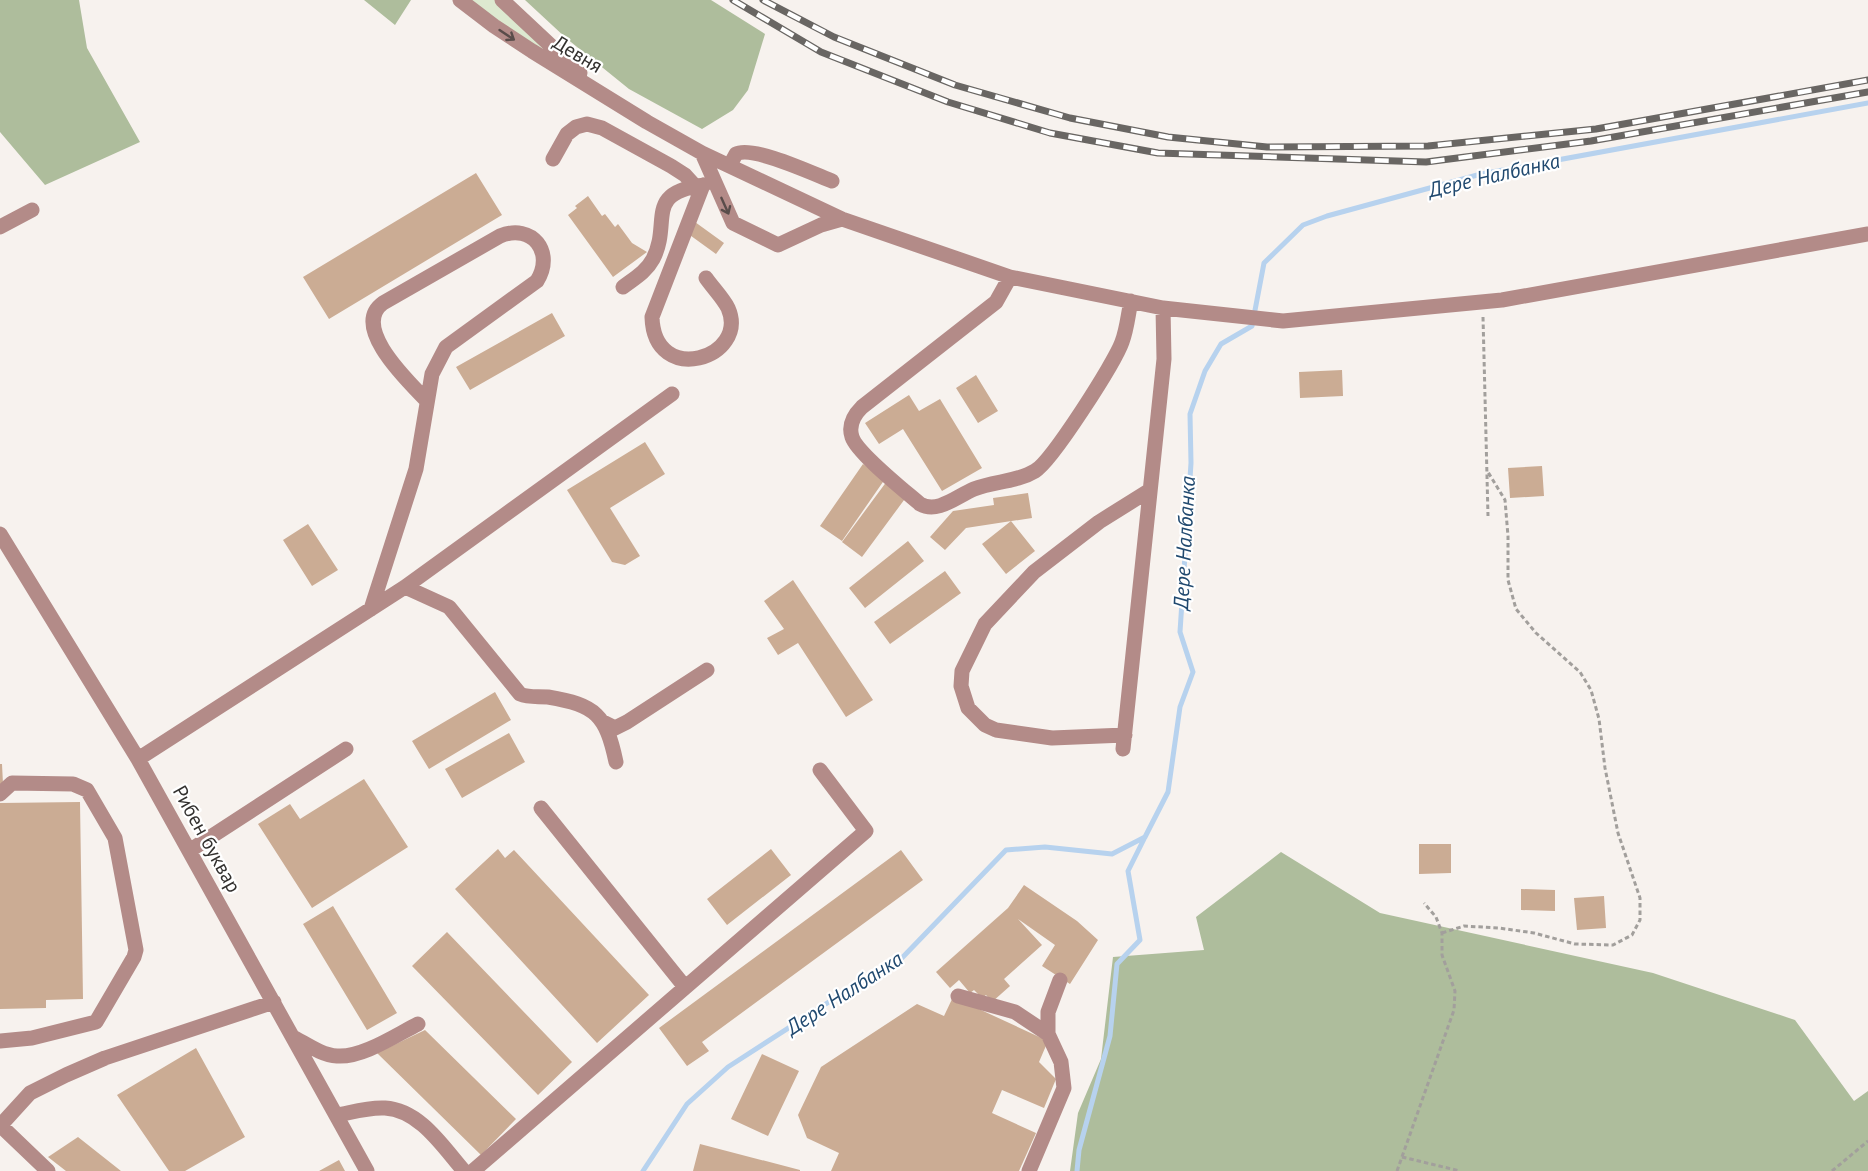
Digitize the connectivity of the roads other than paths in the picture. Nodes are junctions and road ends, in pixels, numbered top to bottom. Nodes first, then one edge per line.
1 (460, 0) edge
2 (502, 0) edge
3 (599, 92) junction
4 (702, 153) junction
5 (553, 159) dead end
6 (730, 165) junction
7 (832, 180) dead end
8 (704, 185) junction
9 (32, 210) dead end
10 (842, 219) junction
11 (0, 227) edge
12 (1868, 234) edge
13 (1010, 277) junction
14 (706, 278) dead end
15 (623, 286) dead end
16 (1131, 301) junction
17 (1163, 308) junction
18 (672, 394) dead end
19 (427, 401) junction
20 (1150, 490) junction
21 (0, 534) edge
22 (405, 587) junction
23 (371, 609) junction
24 (707, 670) dead end
25 (605, 723) junction
26 (346, 749) dead end
27 (138, 759) junction
28 (616, 762) dead end
29 (820, 770) dead end
30 (0, 794) edge
31 (541, 808) dead end
32 (189, 850) junction
33 (1060, 980) dead end
34 (685, 987) junction
35 (958, 996) dead end
36 (274, 1002) junction
37 (418, 1024) dead end
38 (1048, 1034) junction
39 (294, 1037) junction
40 (0, 1041) edge
41 (338, 1115) junction
42 (0, 1126) edge
43 (48, 1171) edge
44 (368, 1171) edge
45 (464, 1171) edge
46 (473, 1171) edge
47 (1029, 1171) edge

1 -> 3 street, Девня
2 - 3 street, Девня
3 - 4 street
4 - 6 street
4 - 8 street
5 - 8 street
6 - 7 street
6 - 10 street
8 -> 10 street
8 - 14 street
8 - 15 street
9 - 11 street
10 - 13 street
12 - 17 street
13 - 16 street
13 - 16 street
16 - 17 street
17 - 20 street
18 - 22 street
19 - 19 street
19 - 23 street
20 - 20 street
21 - 27 street, Рибен буквар
22 - 23 street
22 - 25 street
23 - 27 street
24 - 25 street
25 - 28 street
26 - 32 street
27 - 32 street, Рибен буквар
29 - 34 street
30 - 40 street
31 - 34 street
32 - 36 street, Рибен буквар
33 - 38 street
34 - 46 street
35 - 38 street
36 - 39 street, Рибен буквар
36 - 42 street
37 - 39 street
38 - 47 street
39 - 41 street, Рибен буквар
41 - 44 street, Рибен буквар
41 - 45 street
42 - 43 street

